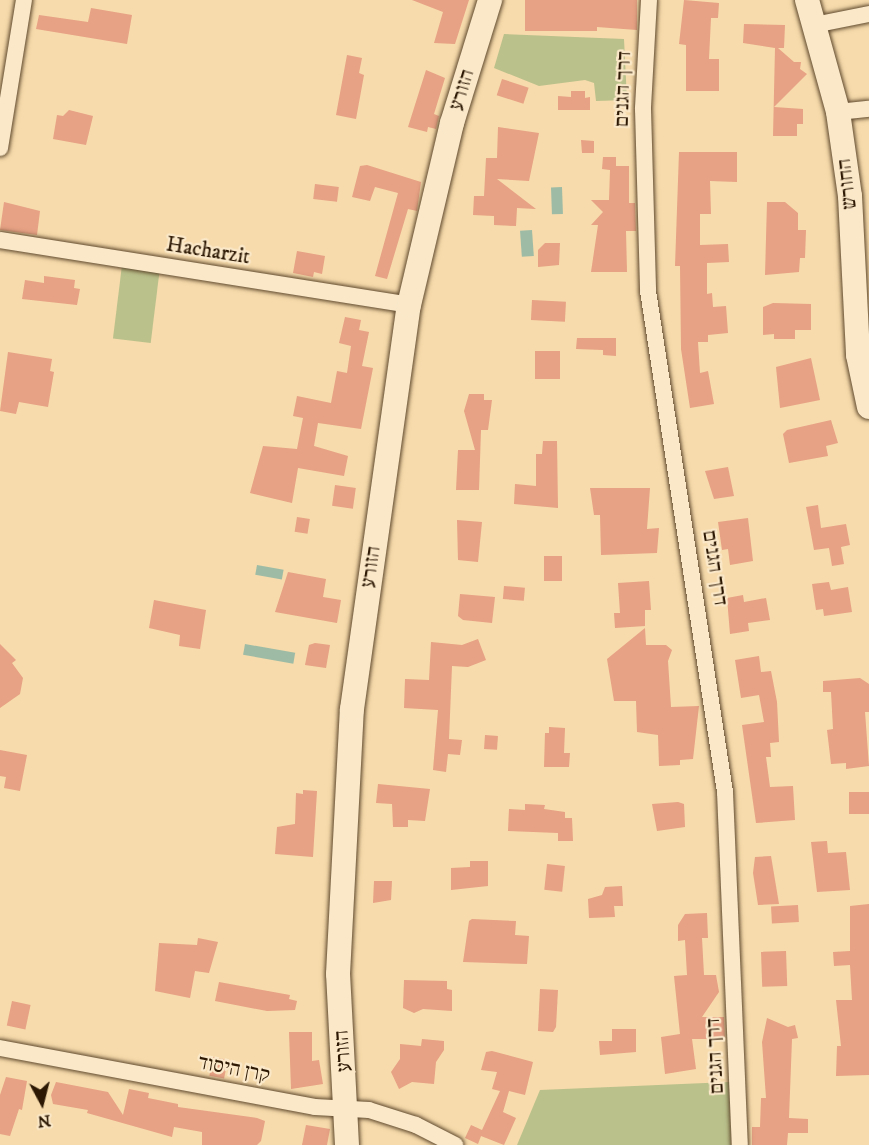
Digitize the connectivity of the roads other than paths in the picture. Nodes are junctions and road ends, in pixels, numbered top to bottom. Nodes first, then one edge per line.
1 (24, 0) edge
2 (490, 0) edge
3 (649, 0) edge
4 (807, 0) edge
5 (869, 14) edge
6 (814, 25) junction
7 (869, 109) edge
8 (838, 112) junction
9 (0, 148) edge
10 (0, 240) edge
11 (410, 305) junction
12 (869, 407) edge
13 (0, 1048) edge
14 (347, 1107) junction
15 (347, 1145) edge
16 (455, 1145) edge
17 (740, 1145) edge

1 - 9 street
2 - 11 street, הזורע
3 - 17 street, דרך הגנים
4 - 6 street, החורש
5 - 6 street
6 - 8 street, החורש
7 - 8 street
8 - 12 street, החורש
10 - 11 street, Hacharzit
11 - 14 street, הזורע
13 - 14 street, קרן היסוד
14 - 15 street, הזורע
14 - 16 street, קרן היסוד

